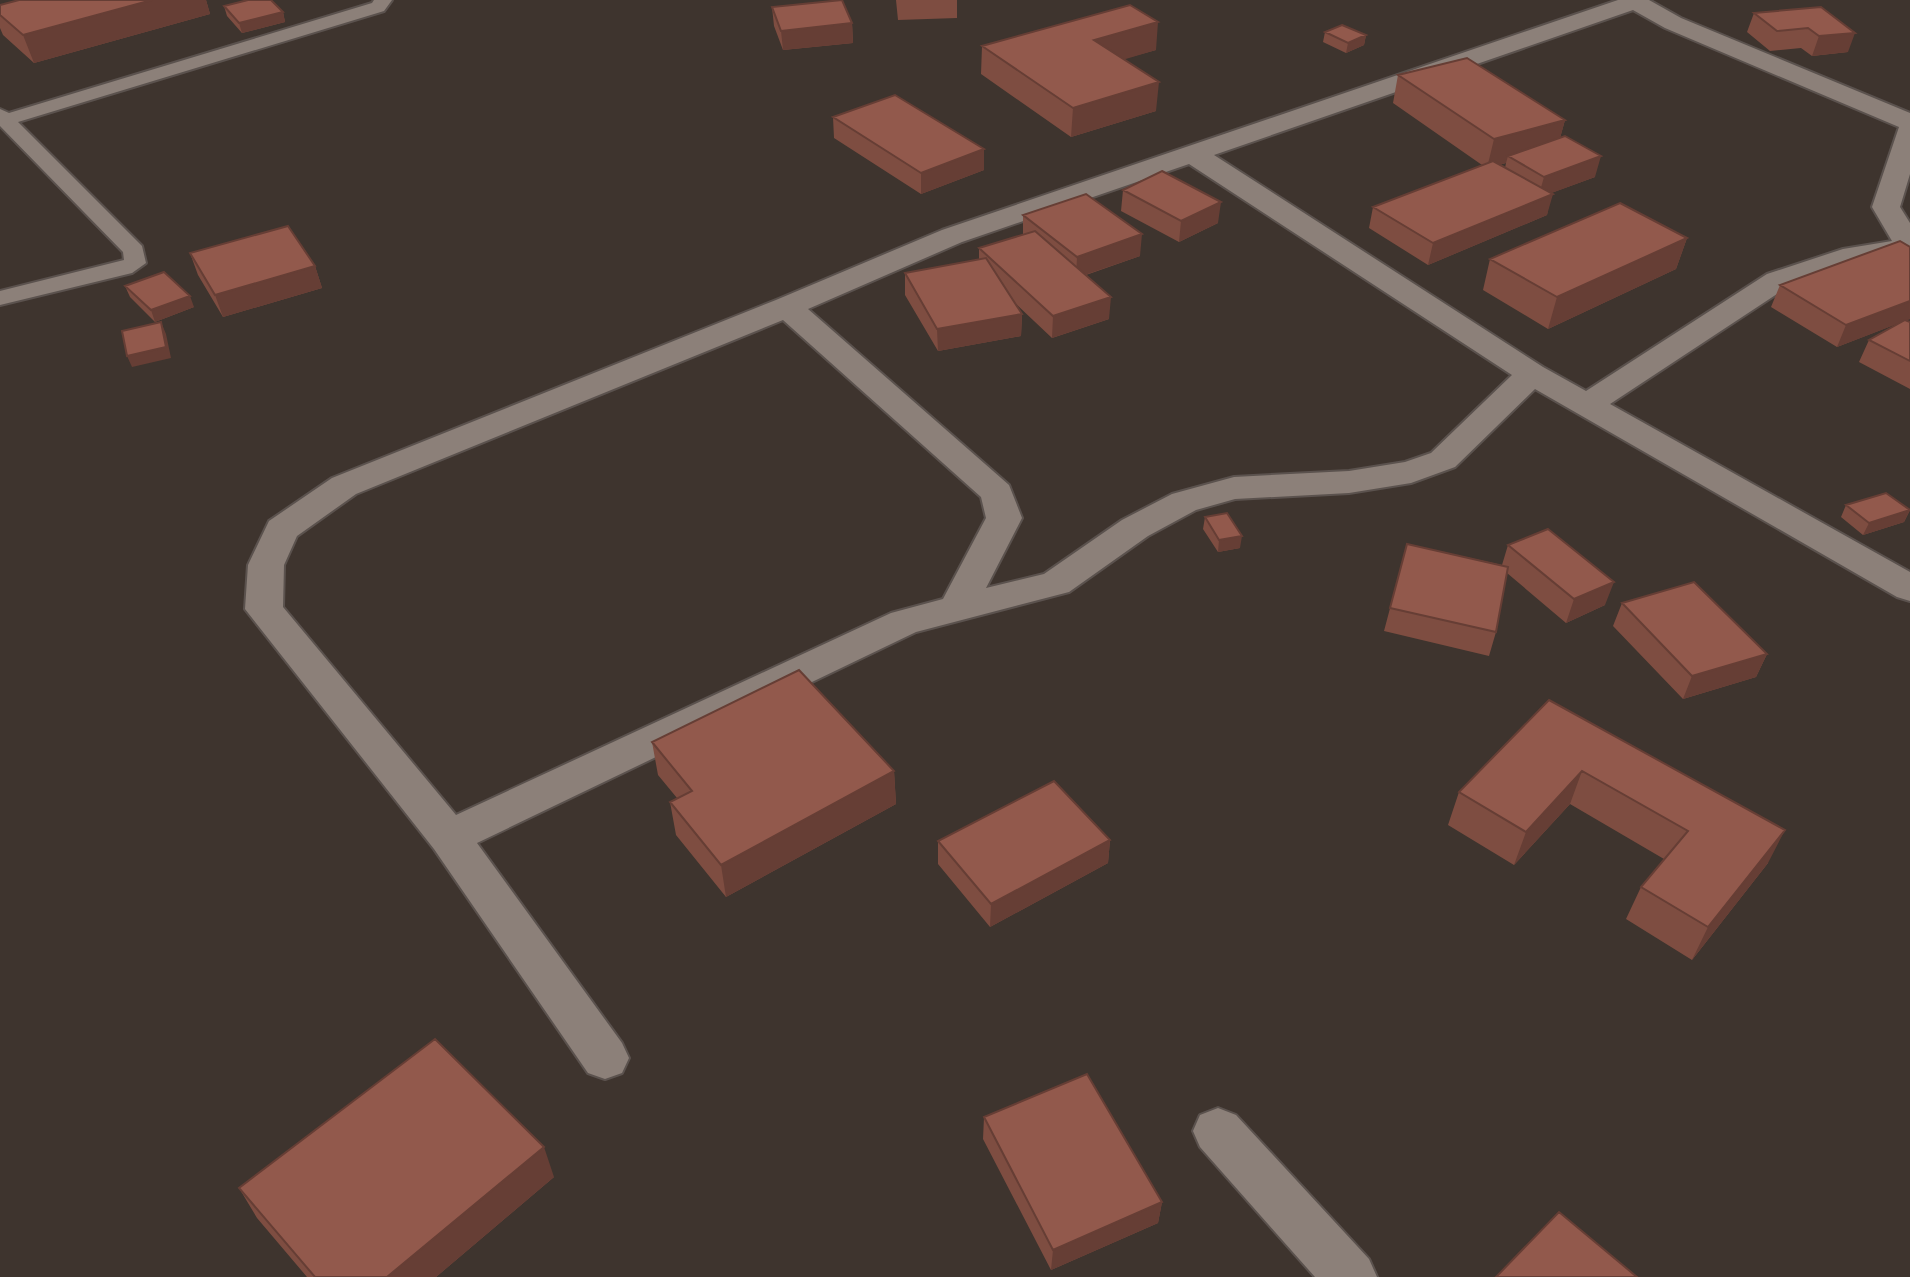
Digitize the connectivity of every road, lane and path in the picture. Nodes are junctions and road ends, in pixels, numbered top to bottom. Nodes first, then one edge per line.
1 (383, 0) edge
2 (1634, 1) edge
3 (3, 118) edge
4 (1910, 122) edge
5 (1910, 130) edge
6 (1193, 154) junction
7 (1910, 248) edge
8 (0, 298) edge
9 (787, 307) junction
10 (1532, 374) junction
11 (1586, 405) junction
12 (1910, 589) edge
13 (957, 608) junction
14 (449, 837) junction
15 (605, 1058) dead end
16 (1218, 1130) dead end
17 (1350, 1277) edge

1 - 3 lane
2 - 4 street
2 - 6 street
3 - 8 lane
5 - 7 street
6 - 9 street
6 - 10 street
7 - 11 street
9 - 13 street
9 - 14 street
10 - 11 street
10 - 13 street
11 - 12 street
13 - 14 street
14 - 15 street
16 - 17 street

